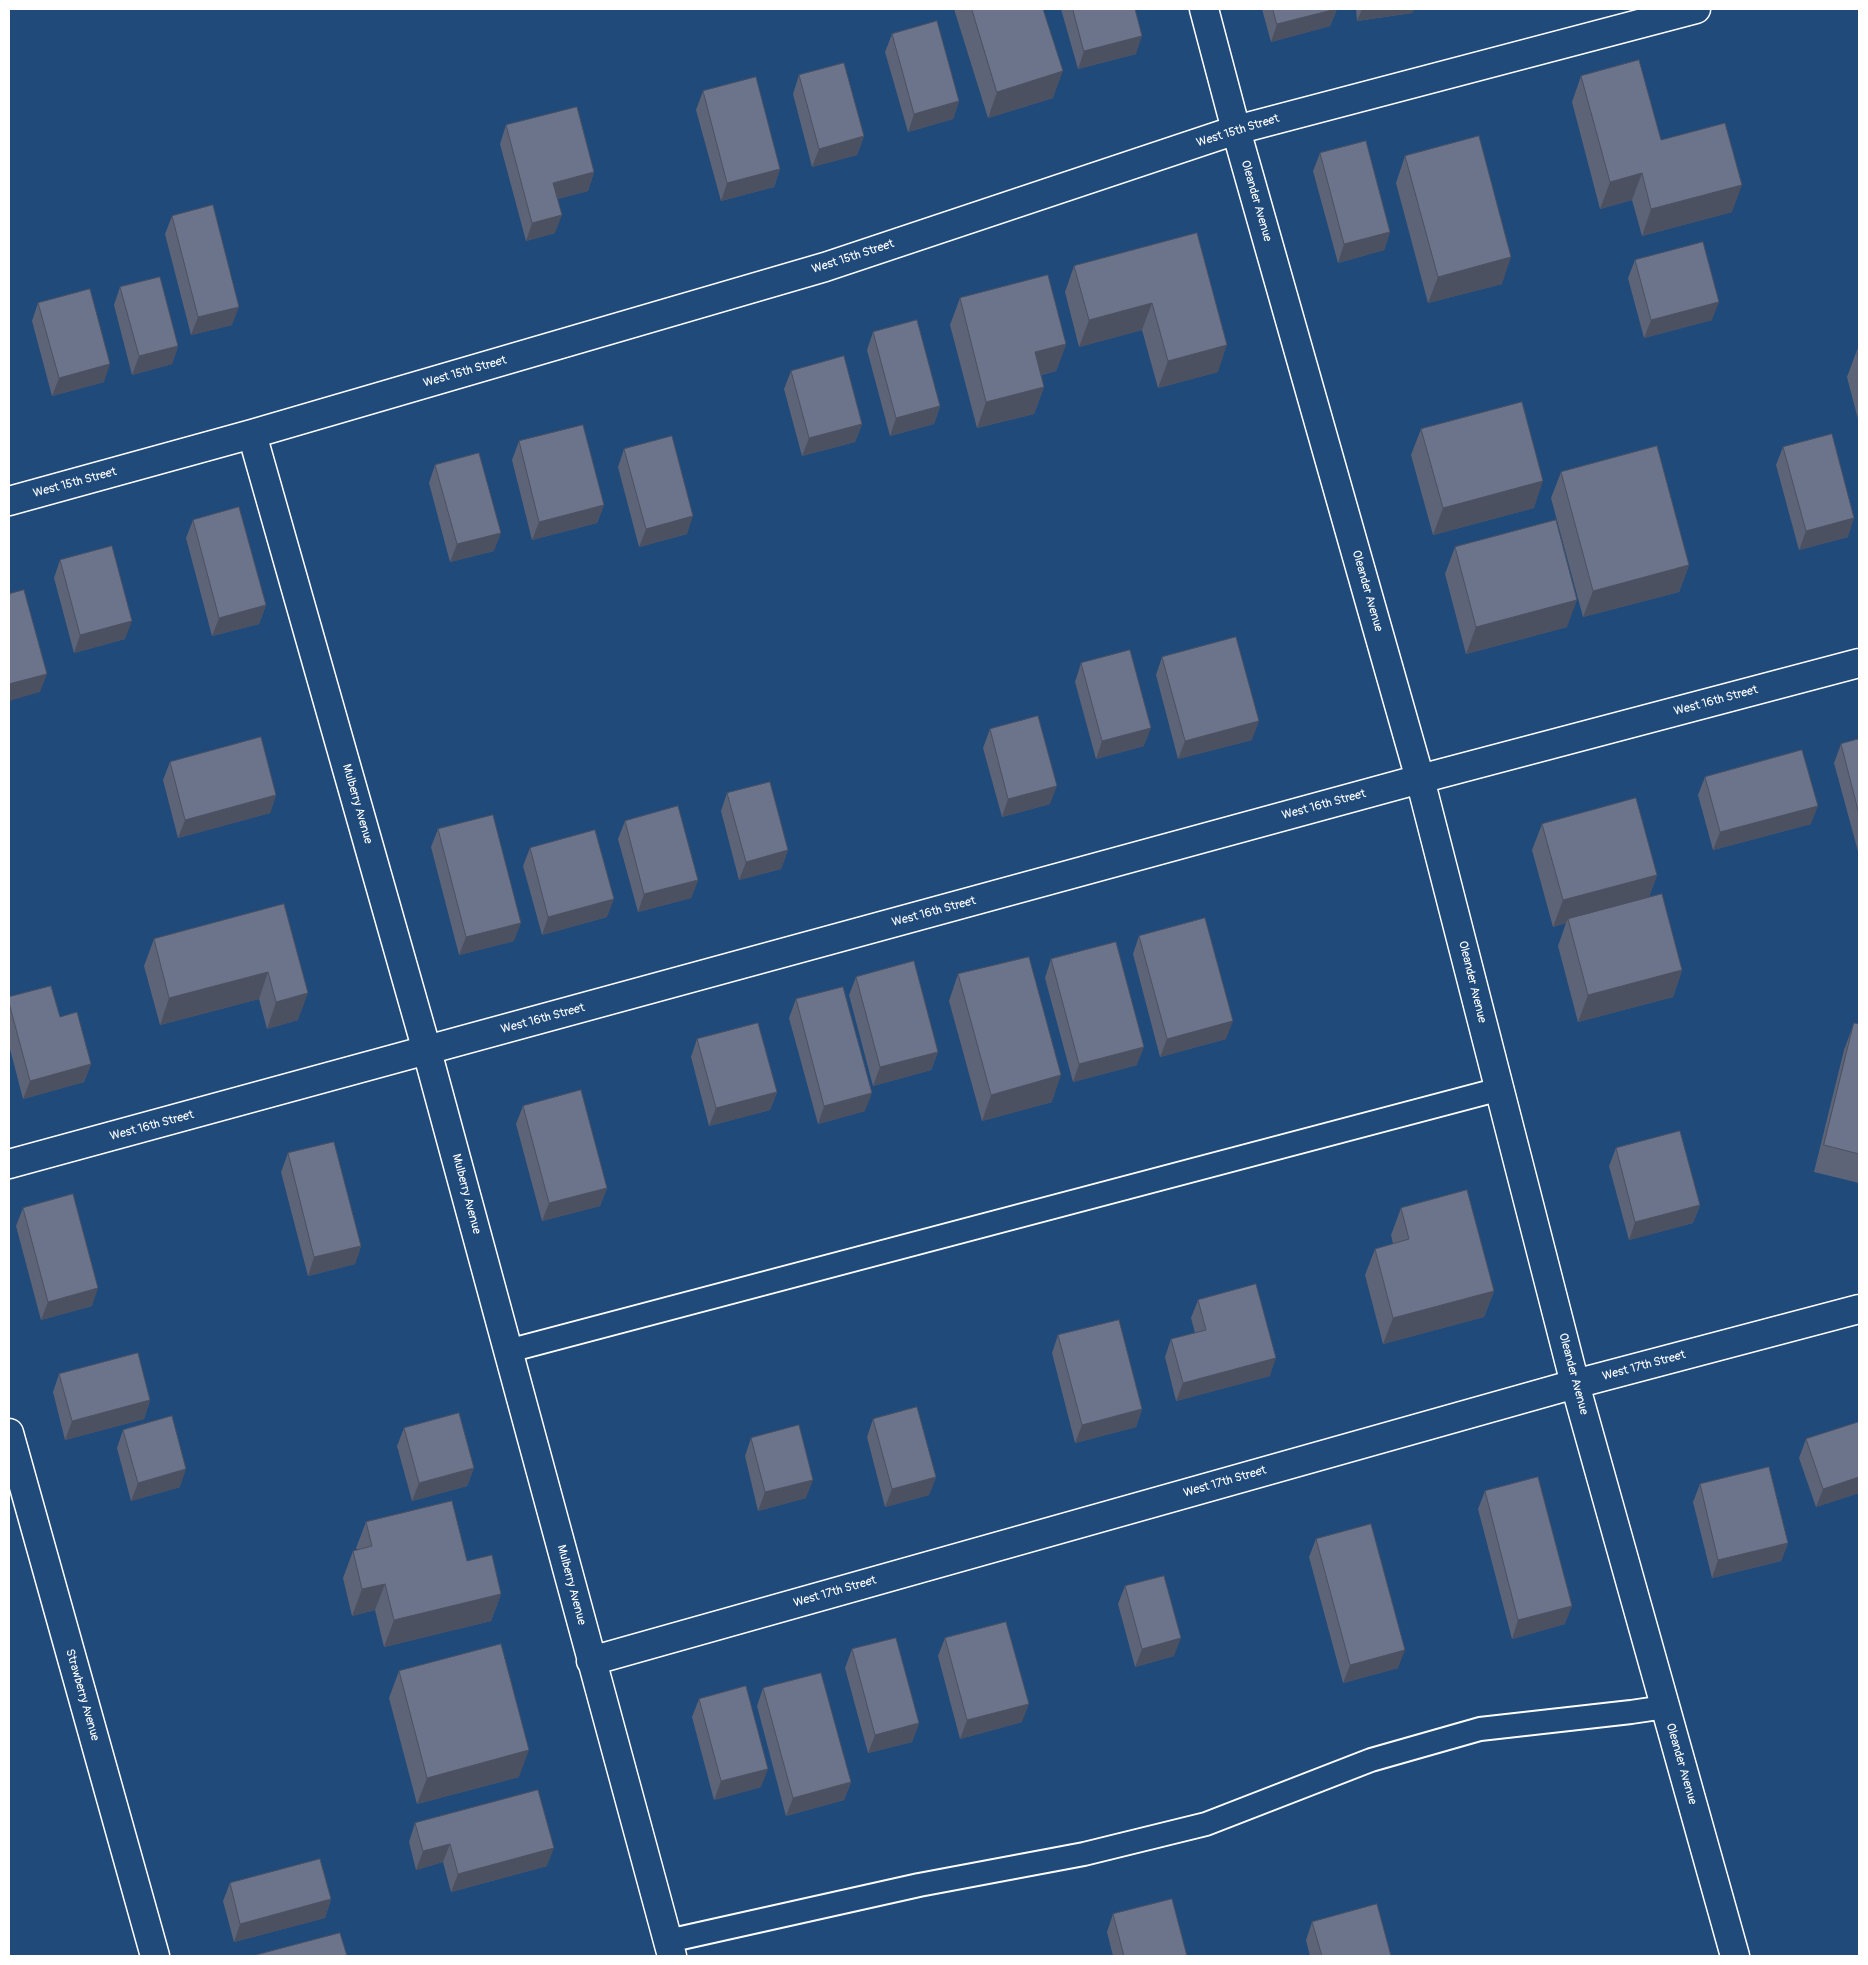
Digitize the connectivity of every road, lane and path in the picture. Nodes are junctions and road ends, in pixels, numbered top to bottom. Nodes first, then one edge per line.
1 (1204, 9) edge
2 (1696, 9) edge
3 (1236, 130) junction
4 (252, 434) junction
5 (9, 501) edge
6 (1859, 663) edge
7 (1420, 779) junction
8 (427, 1051) junction
9 (1500, 1089) junction
10 (9, 1164) edge
11 (1859, 1309) edge
12 (508, 1351) junction
13 (1575, 1384) junction
14 (9, 1433) edge
15 (591, 1661) junction
16 (1665, 1707) junction
17 (670, 1949) edge
18 (155, 1956) edge
19 (1734, 1956) edge

1 - 3 street, Oleander Avenue
2 - 3 street, West 15th Street
3 - 4 street, West 15th Street
3 - 7 street, Oleander Avenue
4 - 5 street, West 15th Street
4 - 8 street, Mulberry Avenue
6 - 7 street, West 16th Street
7 - 8 street, West 16th Street
7 - 9 street, Oleander Avenue
8 - 10 street, West 16th Street
8 - 12 street, Mulberry Avenue
9 - 12 lane
9 - 13 street, Oleander Avenue
11 - 13 street, West 17th Street
12 - 15 street, Mulberry Avenue
13 - 15 street, West 17th Street
13 - 16 street, Oleander Avenue
14 - 18 street, Strawberry Avenue
15 - 17 street, Mulberry Avenue
16 - 17 lane
16 - 19 street, Oleander Avenue

